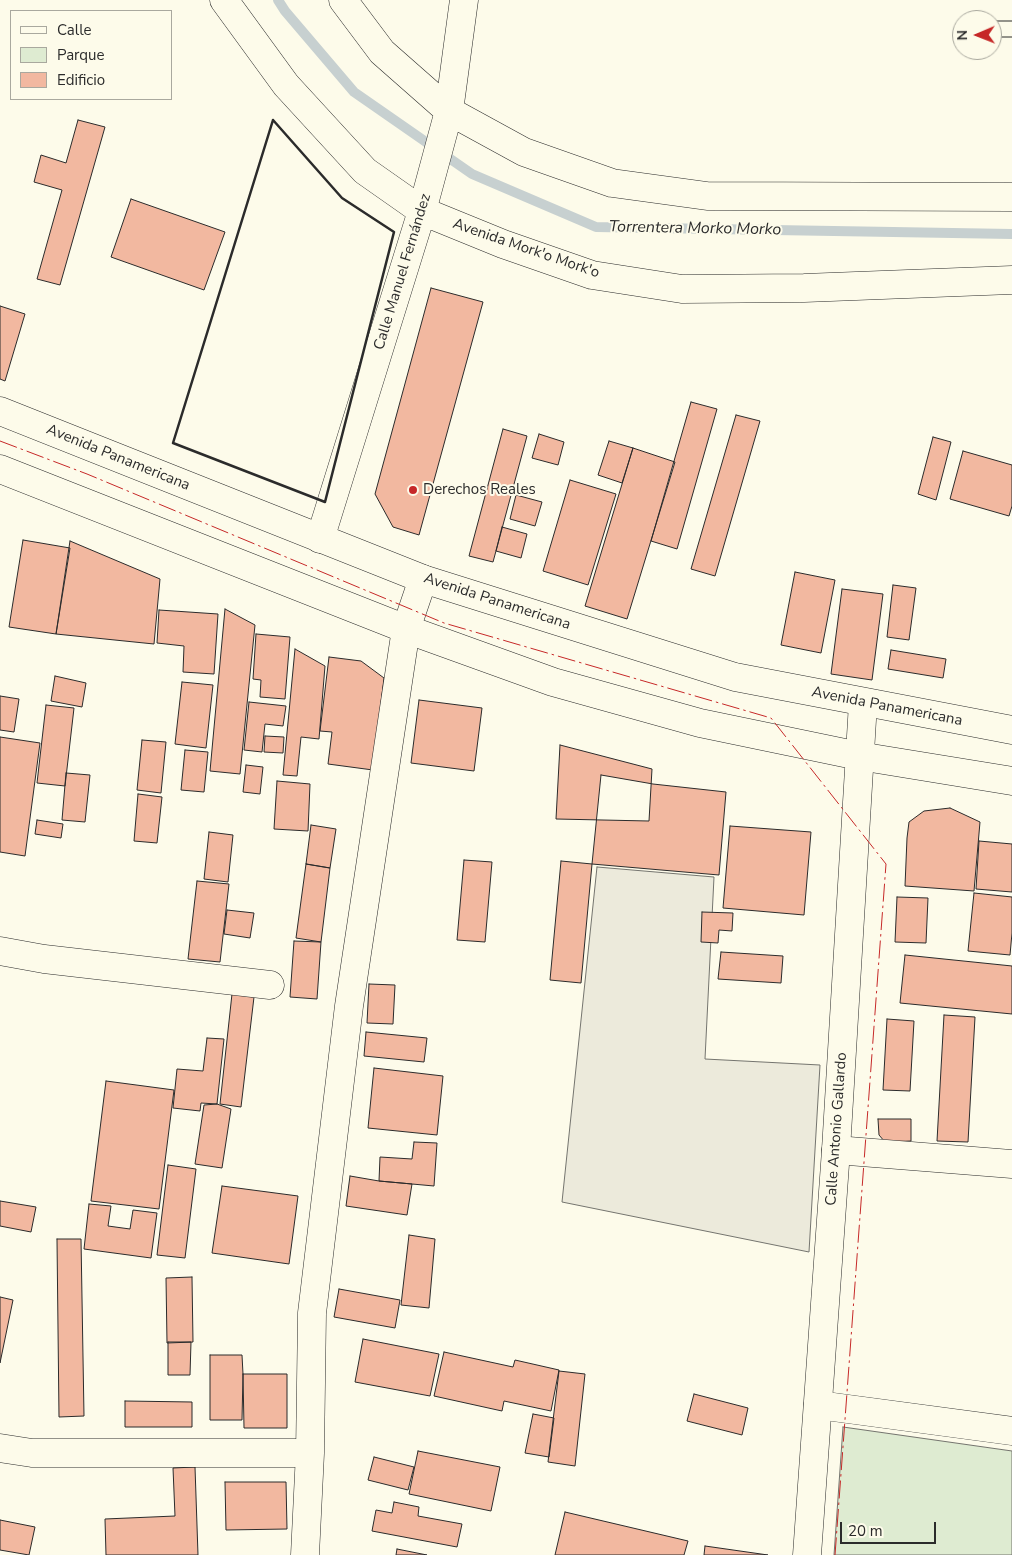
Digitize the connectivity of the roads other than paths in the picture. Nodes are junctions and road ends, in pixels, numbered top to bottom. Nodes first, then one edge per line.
1 (224, 0) edge
2 (343, 0) edge
3 (464, 0) edge
4 (449, 111) junction
5 (1012, 197) edge
6 (422, 211) junction
7 (1012, 280) edge
8 (0, 411) edge
9 (0, 469) edge
10 (320, 539) junction
11 (423, 578) junction
12 (406, 629) junction
13 (863, 703) junction
14 (1012, 730) edge
15 (859, 756) junction
16 (1012, 781) edge
17 (0, 951) edge
18 (270, 985) dead end
19 (836, 1150) junction
20 (1012, 1164) edge
21 (818, 1405) junction
22 (1012, 1431) edge
23 (0, 1448) edge
24 (310, 1453) junction
25 (305, 1555) edge
26 (807, 1555) edge

1 - 6 street, Avenida Mork'o Mork'o
2 - 4 street
3 - 4 street, Calle Manuel Fernández
4 - 5 street
4 - 6 street, Calle Manuel Fernández
6 - 7 street, Avenida Mork'o Mork'o
6 - 10 street, Calle Manuel Fernández
8 - 10 street, Avenida Panamericana
9 - 12 street
10 - 11 street, Avenida Panamericana
11 - 12 street
11 - 13 street, Avenida Panamericana
12 - 15 street
12 - 24 street
13 - 14 street, Avenida Panamericana
13 - 15 street, Calle Antonio Gallardo
15 - 16 street
15 - 19 street, Calle Antonio Gallardo
17 - 18 street
19 - 20 street
19 - 21 street, Calle Antonio Gallardo
21 - 22 street
21 - 26 street, Calle Antonio Gallardo
23 - 24 street
24 - 25 street

